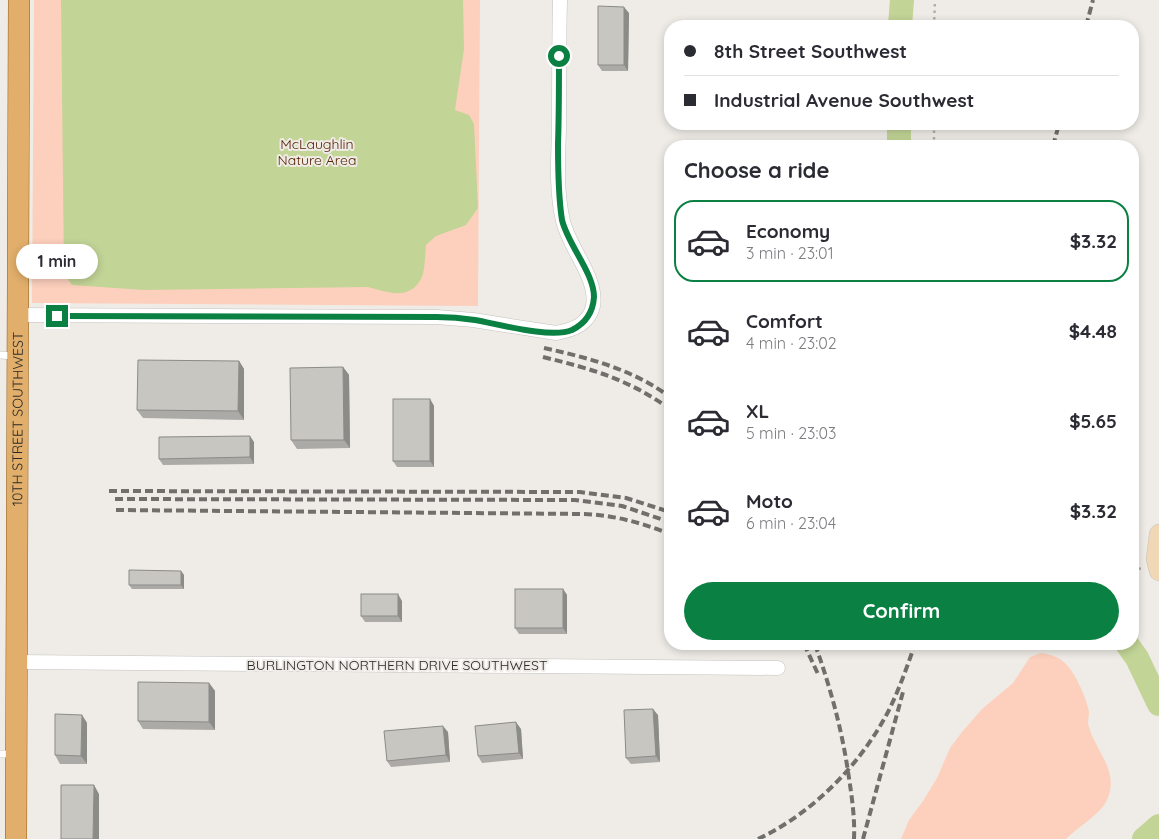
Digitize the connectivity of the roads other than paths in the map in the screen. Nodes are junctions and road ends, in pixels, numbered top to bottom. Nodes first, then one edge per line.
1 (19, 0) edge
2 (560, 0) edge
3 (18, 315) junction
4 (9, 356) edge
5 (1159, 534) edge
6 (1158, 569) edge
7 (16, 662) junction
8 (778, 668) dead end
9 (8, 754) edge
10 (16, 839) edge

1 - 3 main road, 10TH STREET SOUTHWEST
2 - 3 street
3 - 4 main road, 10TH STREET SOUTHWEST
4 - 7 main road, 10TH STREET SOUTHWEST
5 - 6 street
7 - 8 street, BURLINGTON NORTHERN DRIVE SOUTHWEST
7 - 9 main road, 10TH STREET SOUTHWEST
9 - 10 main road, 10TH STREET SOUTHWEST

